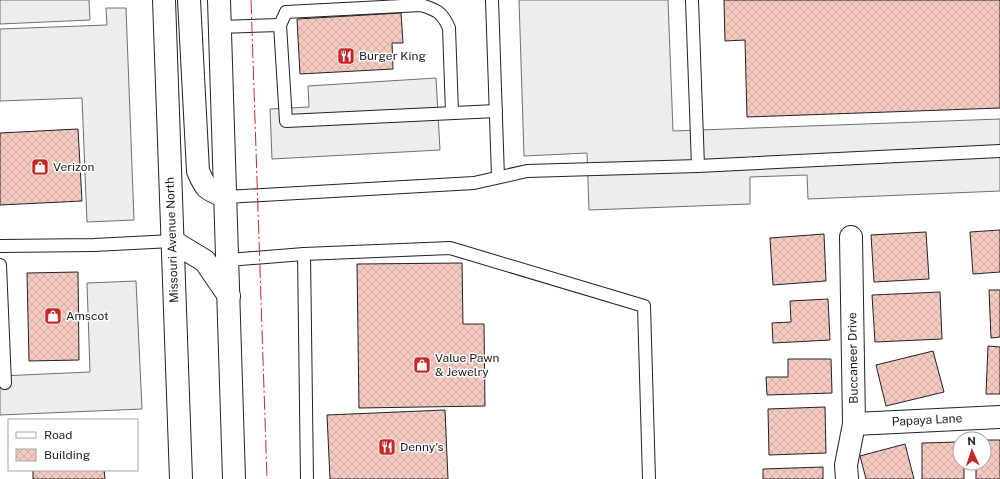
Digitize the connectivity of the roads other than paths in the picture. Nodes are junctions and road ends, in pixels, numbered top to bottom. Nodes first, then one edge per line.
1 (164, 0) edge
2 (190, 0) edge
3 (219, 0) edge
4 (492, 0) edge
5 (692, 0) edge
6 (280, 25) junction
7 (220, 28) junction
8 (496, 111) junction
9 (452, 113) junction
10 (1000, 151) edge
11 (698, 166) junction
12 (498, 177) junction
13 (226, 197) junction
14 (851, 237) dead end
15 (172, 241) junction
16 (0, 246) edge
17 (304, 254) junction
18 (228, 260) junction
19 (0, 265) edge
20 (229, 296) junction
21 (5, 383) dead end
22 (1000, 416) edge
23 (854, 424) junction
24 (180, 479) edge
25 (234, 479) edge
26 (307, 479) edge
27 (649, 479) edge
28 (847, 479) edge

1 - 15 main road, Missouri Avenue North
2 - 13 main road
3 - 7 main road
4 - 8 lane
5 - 11 lane
6 - 7 lane
6 - 9 lane
6 - 9 lane
7 - 13 main road
8 - 9 lane
8 - 12 lane
10 - 11 lane
11 - 12 lane
12 - 13 lane
13 - 18 main road
14 - 23 main road, Buccaneer Drive
15 - 16 lane
15 - 20 main road
15 - 24 main road, Missouri Avenue North
17 - 18 lane
17 - 26 lane
17 - 27 lane
18 - 20 main road
19 - 21 lane
20 - 25 main road
22 - 23 main road, Papaya Lane
23 - 28 main road, Buccaneer Drive

